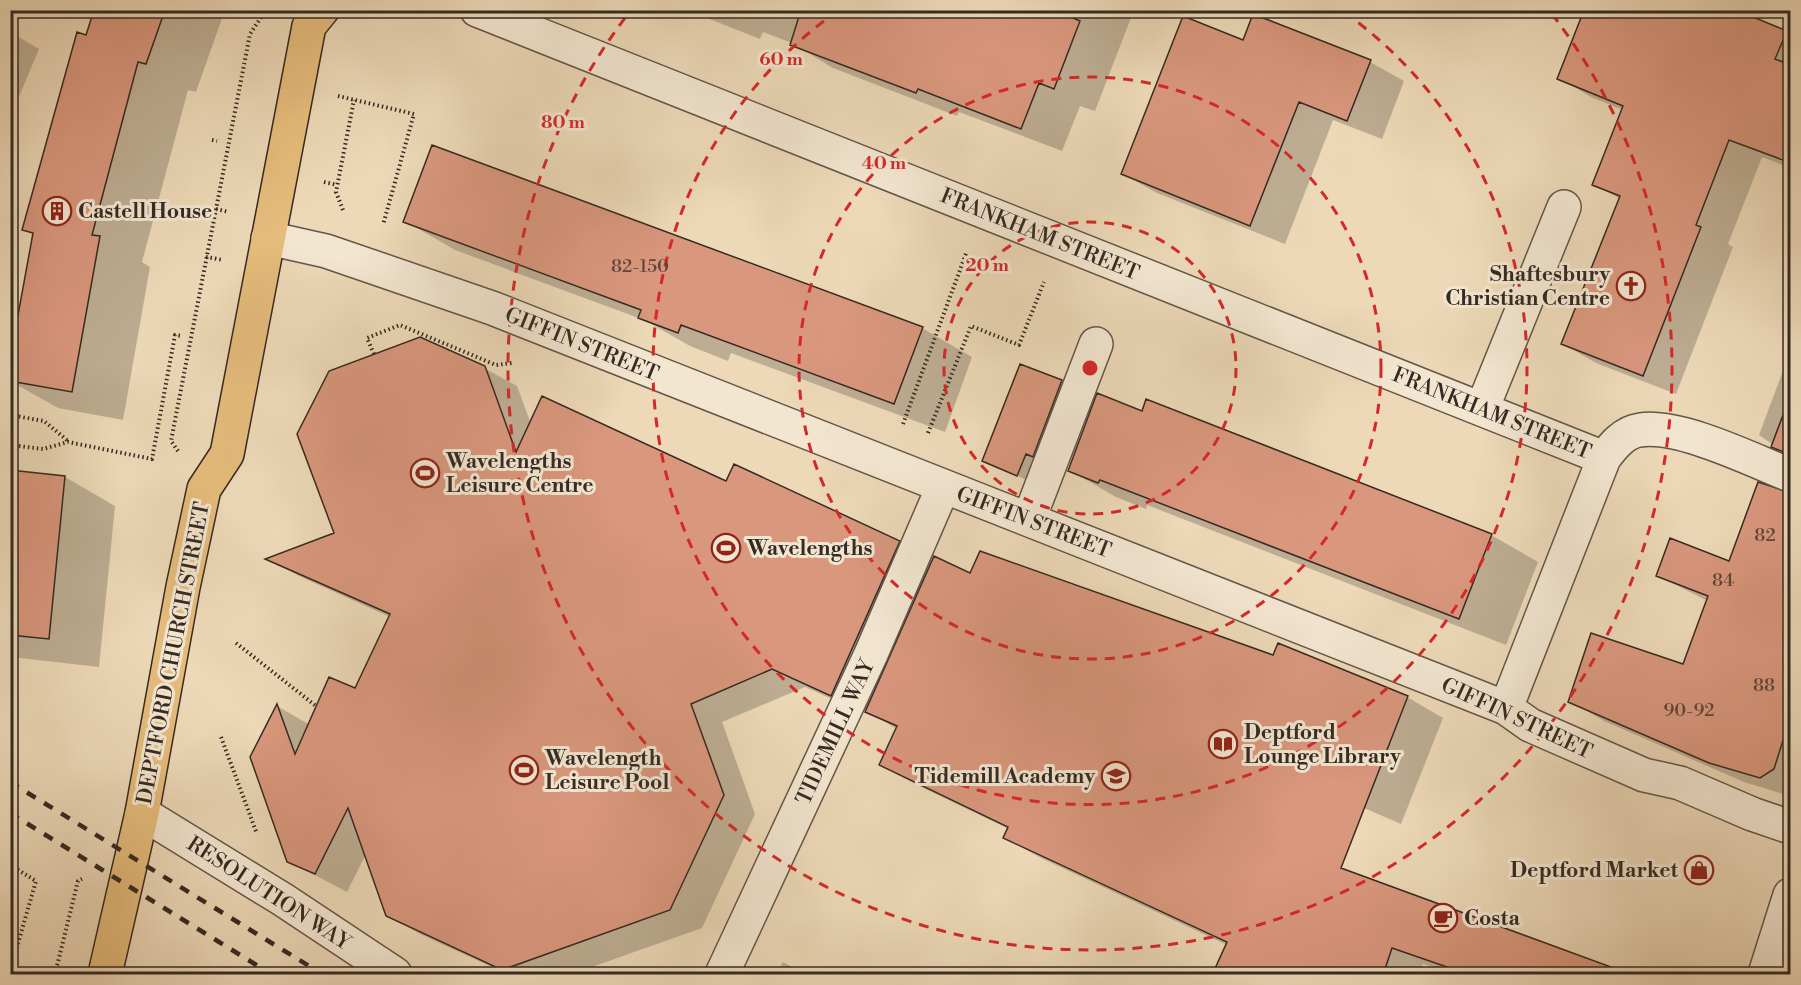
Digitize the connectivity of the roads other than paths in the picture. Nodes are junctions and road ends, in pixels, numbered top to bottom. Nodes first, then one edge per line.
1 (497, 14) edge
2 (310, 16) edge
3 (1564, 207) dead end
4 (268, 238) junction
5 (1096, 344) dead end
6 (1482, 409) junction
7 (1604, 458) junction
8 (1791, 475) edge
9 (943, 487) junction
10 (1029, 519) junction
11 (1506, 708) junction
12 (142, 813) junction
13 (1791, 827) edge
14 (1791, 895) edge
15 (113, 972) edge
16 (394, 975) edge
17 (722, 975) edge
18 (1765, 975) edge

1 - 6 street, FRANKHAM STREET
2 - 4 main road, DEPTFORD CHURCH STREET
3 - 6 street
4 - 9 street, GIFFIN STREET
4 - 12 main road, DEPTFORD CHURCH STREET
5 - 10 street
6 - 7 street, FRANKHAM STREET
7 - 8 street, FRANKHAM STREET
7 - 11 street, FRANKHAM STREET
9 - 10 street, GIFFIN STREET
9 - 17 street, TIDEMILL WAY
10 - 11 street, GIFFIN STREET
11 - 13 street, GIFFIN STREET
12 - 15 main road, DEPTFORD CHURCH STREET
12 - 16 street, RESOLUTION WAY
14 - 18 street

